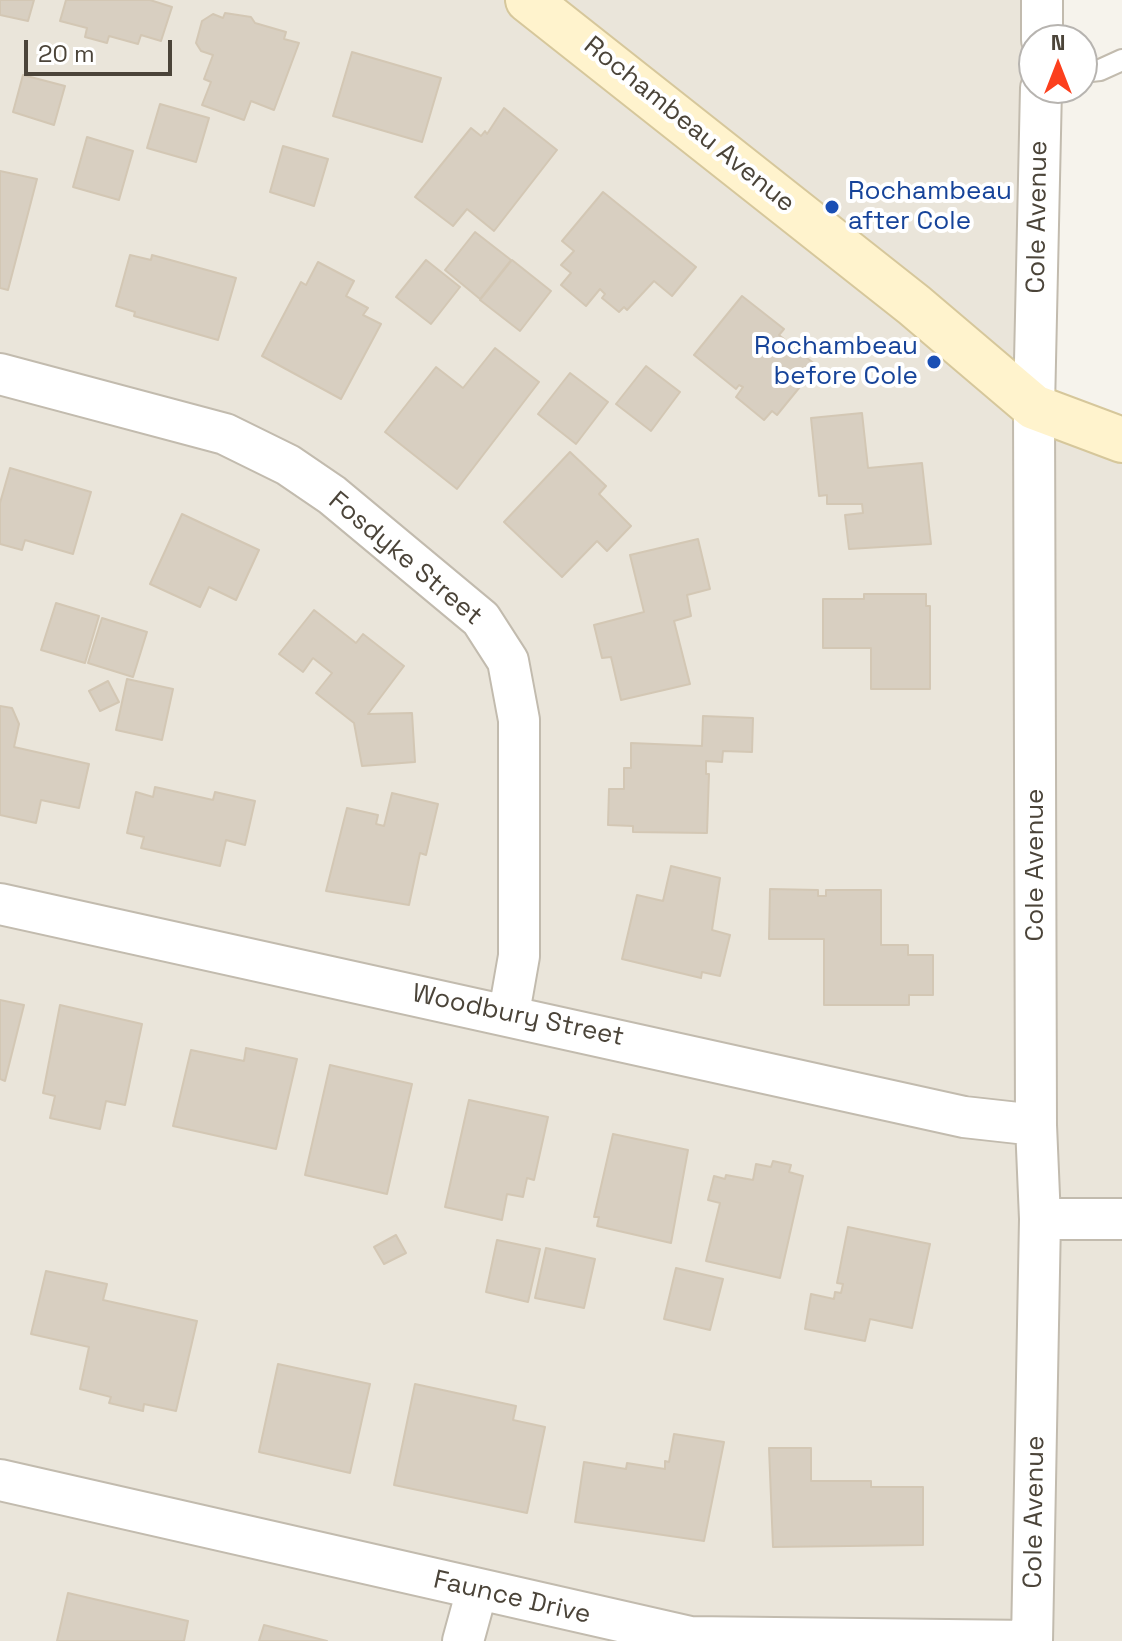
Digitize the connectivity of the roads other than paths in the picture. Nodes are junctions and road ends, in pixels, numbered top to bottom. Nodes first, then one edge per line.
1 (528, 0) edge
2 (1042, 0) edge
3 (1042, 24) edge
4 (1122, 60) edge
5 (1098, 70) edge
6 (1041, 104) edge
7 (0, 374) edge
8 (1034, 407) junction
9 (1122, 440) edge
10 (0, 904) edge
11 (509, 1013) junction
12 (1036, 1125) junction
13 (1040, 1219) junction
14 (1122, 1219) edge
15 (0, 1480) edge
16 (477, 1590) junction
17 (463, 1641) edge
18 (1032, 1641) edge

1 - 8 street, Rochambeau Avenue
2 - 3 street
4 - 5 lane
6 - 8 street, Cole Avenue
7 - 11 street, Fosdyke Street
8 - 9 street, Rochambeau Avenue
8 - 12 street, Cole Avenue
10 - 11 street, Woodbury Street
11 - 12 street, Woodbury Street
12 - 13 street, Cole Avenue
13 - 14 street
13 - 18 street, Cole Avenue
15 - 16 street, Faunce Drive
16 - 17 street
16 - 18 street, Faunce Drive

